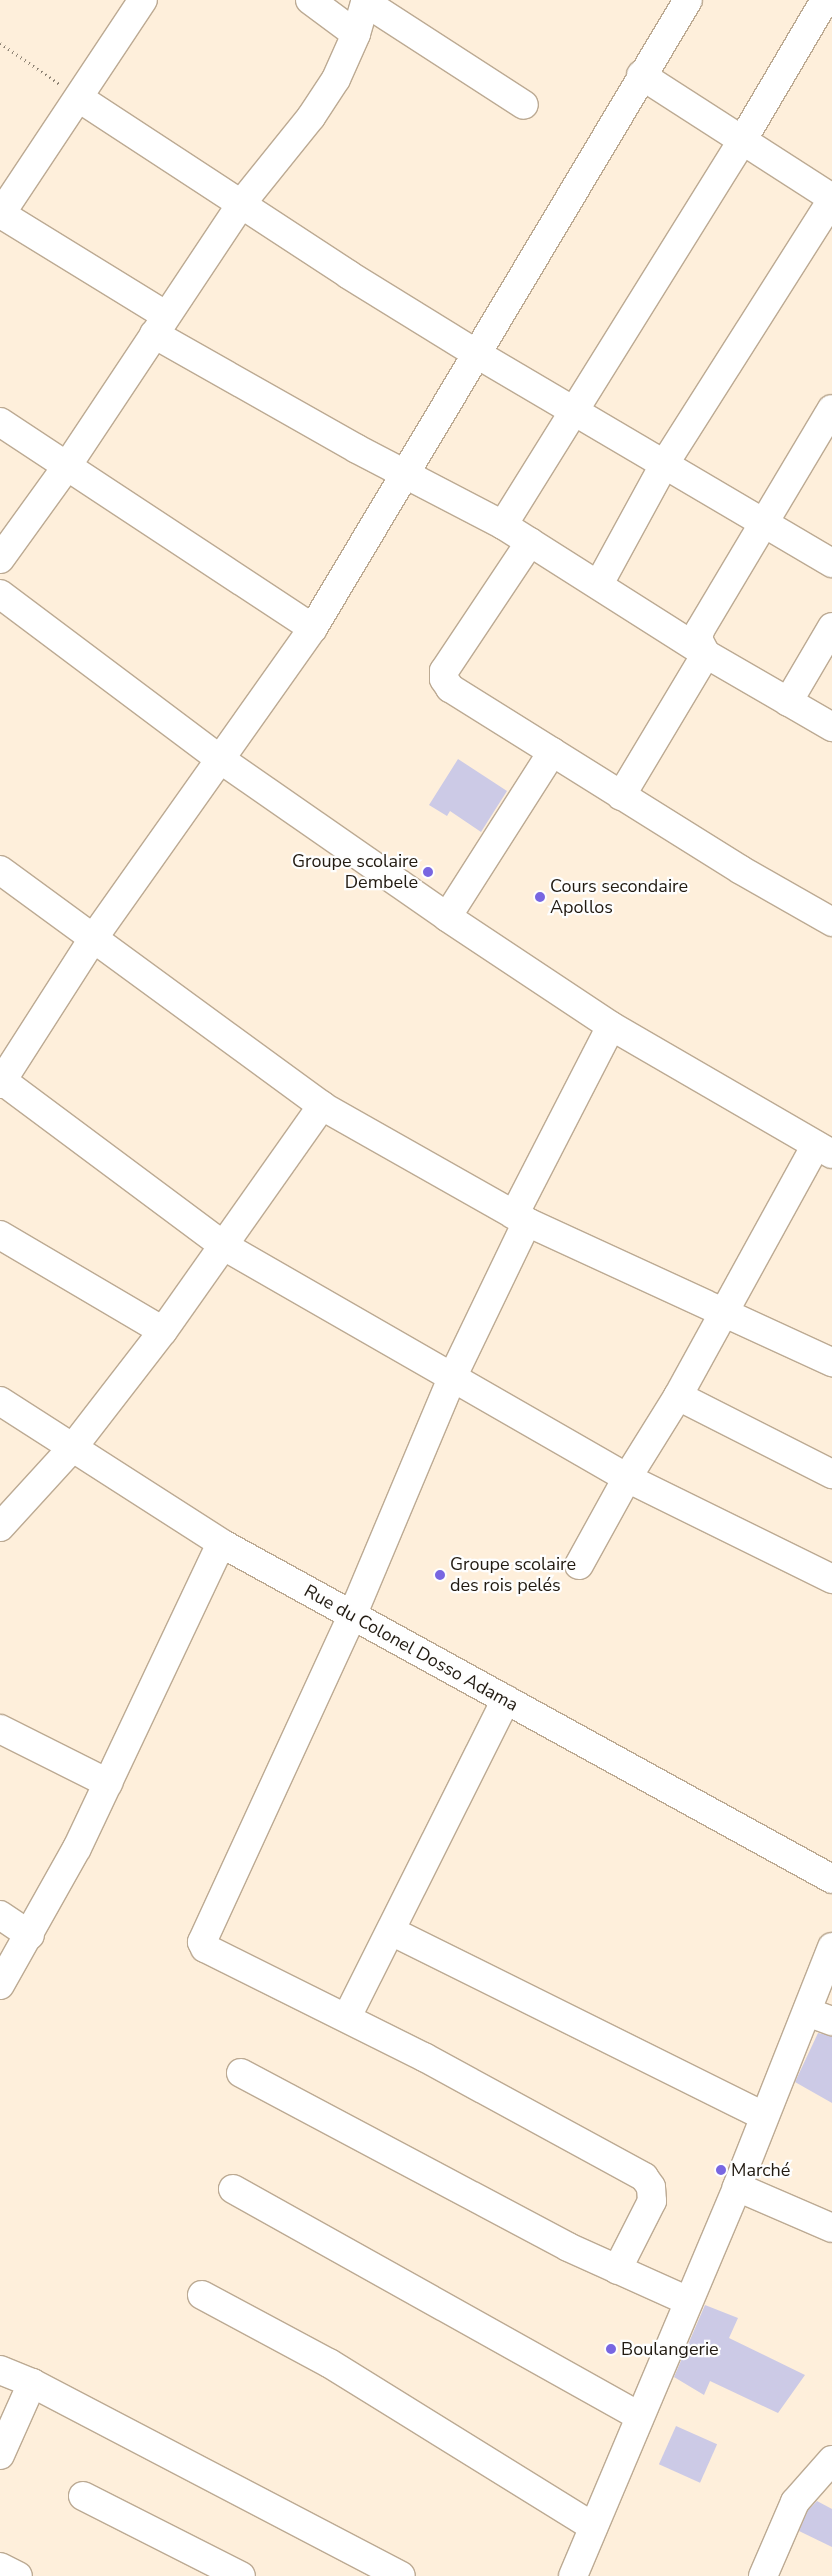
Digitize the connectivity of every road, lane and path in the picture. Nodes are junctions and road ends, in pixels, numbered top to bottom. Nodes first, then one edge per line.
1 (143, 0) edge
2 (310, 0) edge
3 (688, 0) edge
4 (825, 0) edge
5 (366, 1) edge
6 (356, 34) junction
7 (0, 43) edge
8 (641, 75) junction
9 (79, 98) junction
10 (524, 104) dead end
11 (742, 141) junction
12 (832, 199) edge
13 (241, 204) junction
14 (0, 215) edge
15 (160, 324) junction
16 (477, 354) junction
17 (575, 409) junction
18 (832, 409) edge
19 (0, 422) edge
20 (665, 463) junction
21 (67, 466) junction
22 (403, 473) junction
23 (763, 522) junction
24 (503, 526) junction
25 (530, 542) junction
26 (0, 559) edge
27 (832, 563) edge
28 (599, 584) junction
29 (0, 594) edge
30 (832, 627) edge
31 (313, 628) junction
32 (706, 654) junction
33 (788, 702) junction
34 (832, 727) edge
35 (552, 752) junction
36 (220, 759) junction
37 (621, 796) junction
38 (0, 870) edge
39 (447, 918) junction
40 (832, 922) edge
41 (92, 940) junction
42 (611, 1026) junction
43 (1, 1081) edge
44 (322, 1106) junction
45 (824, 1150) edge
46 (521, 1219) junction
47 (0, 1235) edge
48 (224, 1246) junction
49 (723, 1312) junction
50 (163, 1331) junction
51 (832, 1362) edge
52 (452, 1378) junction
53 (678, 1396) junction
54 (0, 1401) edge
55 (74, 1446) junction
56 (832, 1474) edge
57 (627, 1478) junction
58 (0, 1527) edge
59 (221, 1543) junction
60 (579, 1565) dead end
61 (832, 1580) edge
62 (352, 1616) junction
63 (506, 1700) junction
64 (0, 1729) edge
65 (108, 1783) junction
66 (832, 1878) edge
67 (0, 1914) edge
68 (391, 1931) junction
69 (30, 1935) junction
70 (832, 1947) edge
71 (0, 1986) edge
72 (820, 2016) edge
73 (347, 2018) junction
74 (241, 2074) dead end
75 (764, 2116) junction
76 (737, 2187) junction
77 (233, 2189) dead end
78 (832, 2228) edge
79 (617, 2270) junction
80 (202, 2295) dead end
81 (688, 2301) junction
82 (0, 2370) edge
83 (32, 2383) junction
84 (639, 2416) junction
85 (0, 2455) edge
86 (832, 2460) edge
87 (83, 2496) dead end
88 (593, 2527) junction
89 (0, 2567) edge
90 (18, 2576) edge
91 (241, 2576) edge
92 (400, 2576) edge
93 (573, 2576) edge
94 (763, 2576) edge

1 - 9 street
2 - 6 street
3 - 8 street
4 - 11 street
5 - 6 street
5 - 10 street
6 - 13 street
7 - 9 path
8 - 11 street
8 - 16 street
9 - 13 street
9 - 14 street
11 - 12 street
11 - 17 street
12 - 20 street
13 - 15 street
13 - 16 street
14 - 15 street
15 - 21 street
15 - 22 street
16 - 17 street
16 - 22 street
17 - 20 street
17 - 24 street
18 - 23 street
19 - 21 street
20 - 23 street
20 - 28 street
21 - 26 street
21 - 31 street
22 - 24 street
22 - 31 street
23 - 27 street
23 - 32 street
24 - 25 street
25 - 28 street
25 - 35 street
28 - 32 street
29 - 36 street
30 - 33 street
31 - 36 street
32 - 33 street
32 - 37 street
33 - 34 street
35 - 37 street
35 - 39 street
36 - 39 street
36 - 41 street
37 - 40 street
38 - 41 street
39 - 42 street
41 - 43 street
41 - 44 street
42 - 45 street
42 - 46 street
43 - 48 street
44 - 46 street
44 - 48 street
45 - 49 street
46 - 49 street
46 - 52 street
47 - 50 street
48 - 50 street
48 - 52 street
49 - 51 street
49 - 53 street
50 - 55 street
52 - 57 street
52 - 62 street
53 - 56 street
53 - 57 street
54 - 55 street, Rue du Colonel Dosso Adama
55 - 58 street
55 - 59 street, Rue du Colonel Dosso Adama
57 - 60 street
57 - 61 street
59 - 62 street, Rue du Colonel Dosso Adama
59 - 65 street
62 - 63 street, Rue du Colonel Dosso Adama
62 - 73 street
63 - 66 street, Rue du Colonel Dosso Adama
63 - 68 street
64 - 65 street
65 - 69 street
67 - 69 street
68 - 73 street
68 - 75 street
69 - 71 street
70 - 72 street
72 - 75 street
73 - 79 street
74 - 79 street
75 - 76 street
76 - 78 street
76 - 81 street
77 - 84 street
79 - 81 street
80 - 88 street
81 - 84 street
82 - 83 street
83 - 85 street
83 - 92 street
84 - 88 street
86 - 94 street
87 - 91 street
88 - 93 street
89 - 90 street

